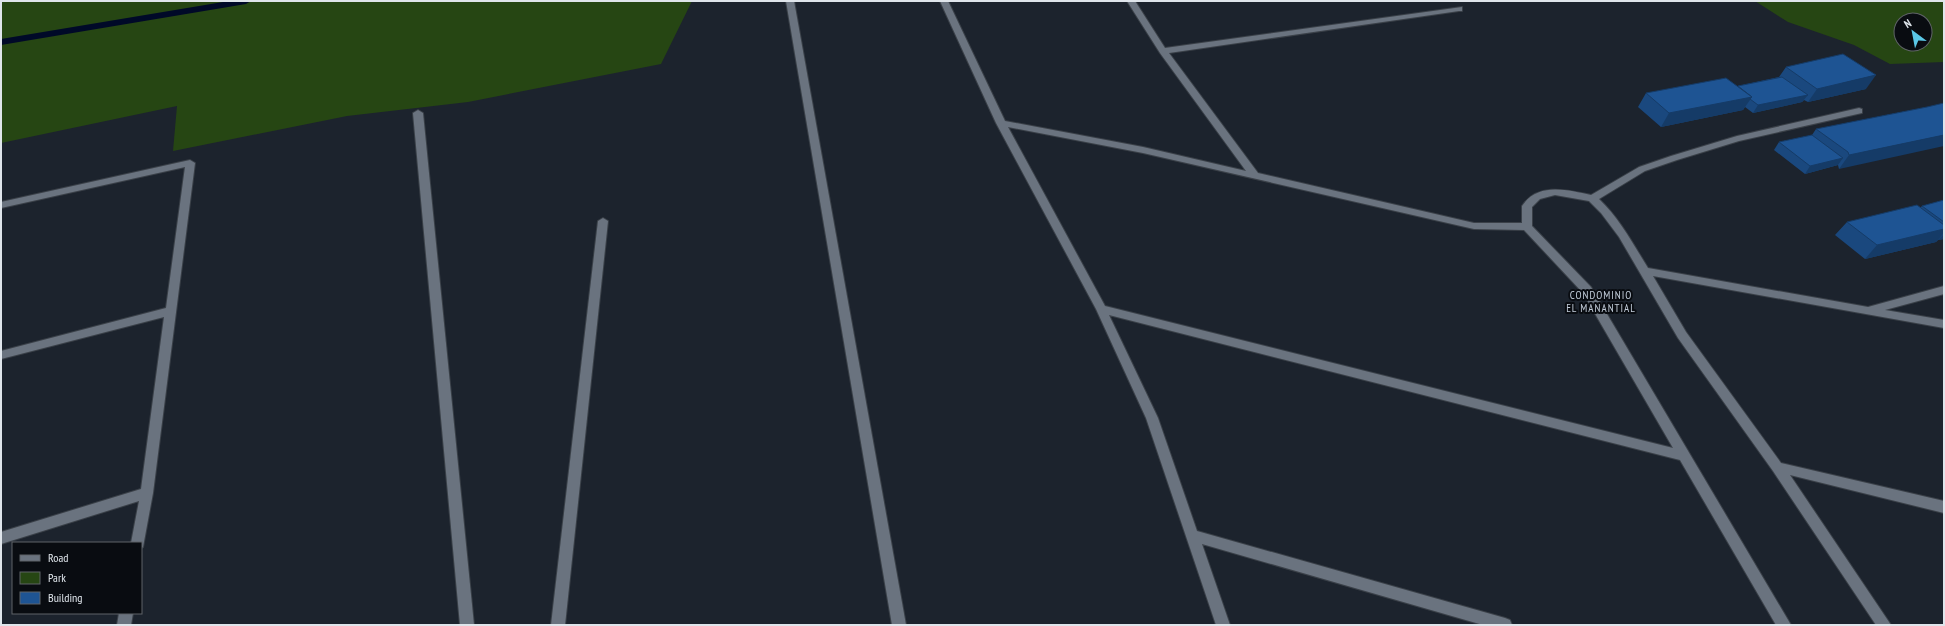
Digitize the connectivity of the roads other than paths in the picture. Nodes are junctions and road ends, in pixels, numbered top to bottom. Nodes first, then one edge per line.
1 (790, 1) edge
2 (944, 1) edge
3 (1131, 1) edge
4 (1459, 9) dead end
5 (1163, 51) junction
6 (1859, 111) dead end
7 (418, 112) dead end
8 (1001, 123) junction
9 (1256, 176) junction
10 (1592, 199) junction
11 (1, 205) edge
12 (603, 221) dead end
13 (1527, 228) junction
14 (1644, 271) junction
15 (1944, 290) edge
16 (1101, 310) junction
17 (1870, 310) junction
18 (171, 311) junction
19 (1944, 324) edge
20 (1, 355) edge
21 (1684, 456) junction
22 (1777, 467) junction
23 (147, 493) junction
24 (1944, 507) edge
25 (1192, 535) junction
26 (1, 538) edge
27 (138, 542) edge
28 (126, 614) edge
29 (124, 625) edge
30 (467, 625) edge
31 (558, 625) edge
32 (899, 625) edge
33 (1223, 625) edge
34 (1505, 625) edge
35 (1784, 625) edge
36 (1884, 625) edge

1 - 32 street
2 - 8 street
3 - 5 street
4 - 5 street
5 - 9 street
6 - 10 street
7 - 30 street
8 - 9 street
8 - 16 street
9 - 13 street
10 - 13 street
10 - 14 street
11 - 18 street
12 - 31 street
13 - 21 street
14 - 17 street
14 - 22 street
15 - 17 street
16 - 21 street
16 - 25 street
17 - 19 street
18 - 20 street
18 - 23 street
21 - 35 street
22 - 24 street
22 - 36 street
23 - 26 street
23 - 27 street
25 - 33 street
25 - 34 street
28 - 29 street

